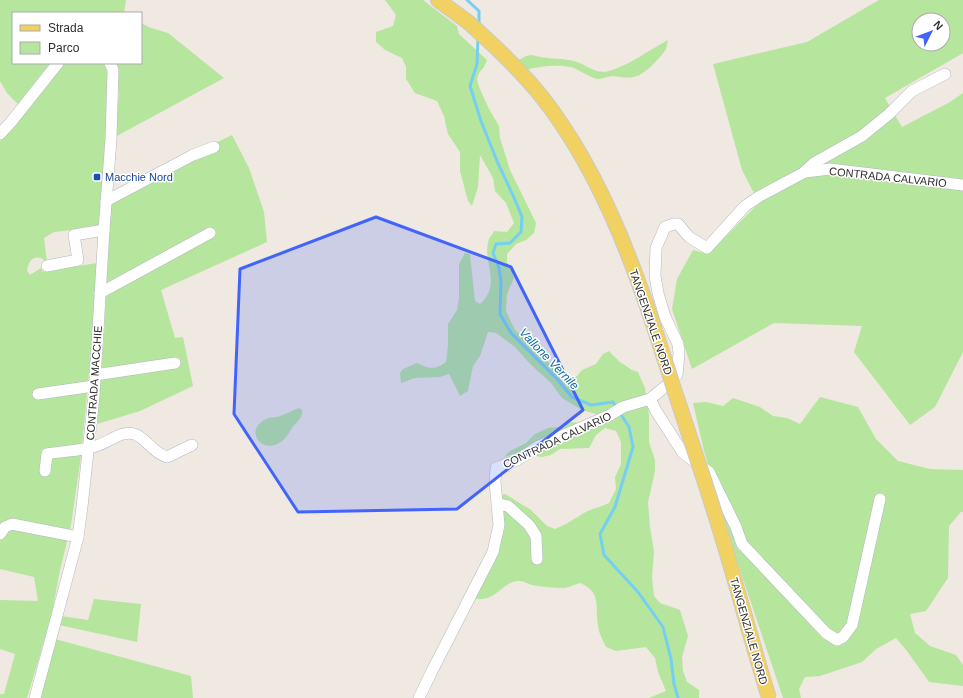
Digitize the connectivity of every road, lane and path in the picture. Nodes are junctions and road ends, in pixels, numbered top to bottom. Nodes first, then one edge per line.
1 (438, 0) edge
2 (450, 0) edge
3 (468, 22) junction
4 (57, 64) edge
5 (110, 64) edge
6 (945, 74) dead end
7 (0, 134) edge
8 (214, 147) dead end
9 (805, 172) junction
10 (963, 185) edge
11 (106, 201) junction
12 (104, 230) junction
13 (210, 234) dead end
14 (47, 266) dead end
15 (100, 293) junction
16 (175, 363) dead end
17 (95, 381) junction
18 (38, 394) dead end
19 (650, 399) junction
20 (192, 446) dead end
21 (89, 447) junction
22 (45, 471) dead end
23 (880, 499) dead end
24 (498, 504) junction
25 (0, 534) edge
26 (78, 537) junction
27 (537, 559) dead end
28 (35, 698) edge
29 (419, 698) edge
30 (768, 698) edge

1 - 3 main road, TANGENZIALE NORD
2 - 3 main road
3 - 30 main road, TANGENZIALE NORD, bridge
4 - 7 street
5 - 11 street, CONTRADA MACCHIE
6 - 9 street
8 - 11 street
9 - 10 street, CONTRADA CALVARIO
9 - 19 street, CONTRADA CALVARIO
11 - 12 street, CONTRADA MACCHIE
12 - 14 street
12 - 15 street, CONTRADA MACCHIE
13 - 15 street
15 - 17 street, CONTRADA MACCHIE
16 - 17 street
17 - 18 street
17 - 21 street, CONTRADA MACCHIE
19 - 23 street
19 - 24 street, CONTRADA CALVARIO
20 - 21 street
21 - 22 street
21 - 26 street, CONTRADA MACCHIE
24 - 27 street
24 - 29 street, CONTRADA CALVARIO
25 - 26 street
26 - 28 street, CONTRADA MACCHIE

